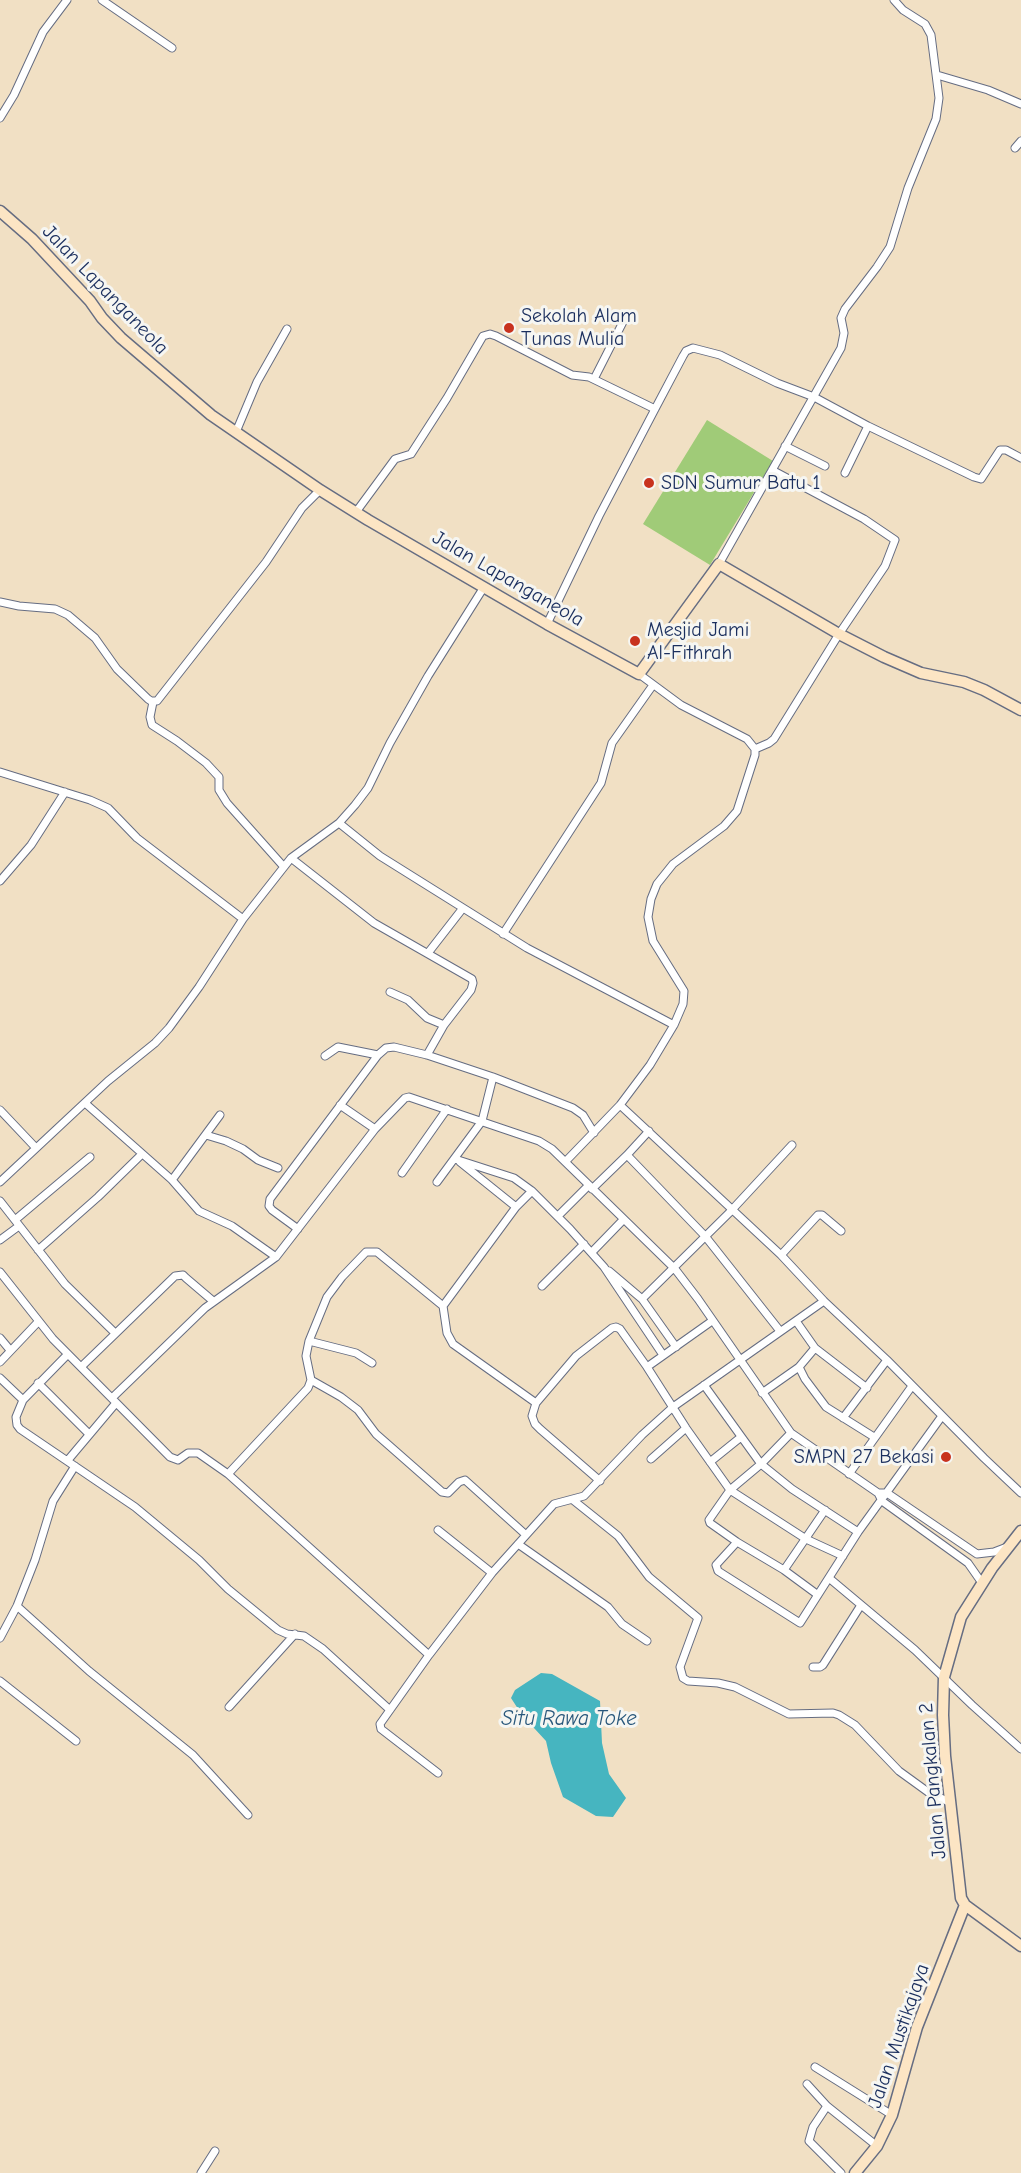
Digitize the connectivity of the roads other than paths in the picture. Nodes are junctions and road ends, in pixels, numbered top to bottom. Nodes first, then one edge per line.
1 (67, 0) edge
2 (102, 0) edge
3 (894, 0) edge
4 (172, 48) dead end
5 (937, 75) junction
6 (1021, 104) edge
7 (0, 118) edge
8 (1021, 141) edge
9 (1015, 148) dead end
10 (0, 211) edge
11 (625, 318) dead end
12 (287, 329) dead end
13 (594, 379) junction
14 (814, 397) junction
15 (655, 408) junction
16 (868, 426) junction
17 (236, 432) junction
18 (785, 446) junction
19 (1021, 458) edge
20 (825, 466) dead end
21 (772, 470) junction
22 (845, 473) dead end
23 (320, 490) junction
24 (356, 512) junction
25 (718, 564) junction
26 (484, 587) junction
27 (0, 602) edge
28 (547, 624) junction
29 (839, 634) junction
30 (639, 674) junction
31 (653, 685) junction
32 (153, 702) junction
33 (1021, 710) edge
34 (755, 749) junction
35 (0, 772) edge
36 (65, 792) junction
37 (339, 823) junction
38 (291, 858) junction
39 (284, 867) junction
40 (0, 881) edge
41 (463, 908) junction
42 (243, 919) junction
43 (503, 934) junction
44 (428, 953) junction
45 (390, 992) dead end
46 (444, 1025) junction
47 (674, 1025) junction
48 (378, 1055) junction
49 (427, 1055) junction
50 (325, 1056) dead end
51 (493, 1077) junction
52 (86, 1103) junction
53 (340, 1105) junction
54 (620, 1105) junction
55 (447, 1109) junction
56 (0, 1110) edge
57 (220, 1114) dead end
58 (482, 1121) junction
59 (375, 1129) junction
60 (649, 1131) junction
61 (594, 1133) junction
62 (206, 1135) junction
63 (792, 1145) dead end
64 (36, 1148) junction
65 (142, 1154) junction
66 (627, 1155) junction
67 (90, 1157) dead end
68 (455, 1159) junction
69 (566, 1161) junction
70 (278, 1168) dead end
71 (402, 1173) dead end
72 (172, 1180) junction
73 (0, 1182) edge
74 (437, 1182) dead end
75 (591, 1187) junction
76 (532, 1191) junction
77 (0, 1201) edge
78 (516, 1207) junction
79 (732, 1210) junction
80 (558, 1216) junction
81 (623, 1220) junction
82 (17, 1223) junction
83 (298, 1229) junction
84 (841, 1231) dead end
85 (705, 1236) junction
86 (0, 1240) edge
87 (584, 1245) junction
88 (38, 1250) junction
89 (592, 1252) junction
90 (781, 1255) junction
91 (276, 1257) junction
92 (604, 1267) junction
93 (675, 1269) junction
94 (0, 1272) edge
95 (542, 1286) dead end
96 (642, 1299) junction
97 (213, 1301) junction
98 (824, 1301) junction
99 (443, 1306) junction
100 (712, 1321) junction
101 (796, 1321) junction
102 (38, 1322) junction
103 (780, 1331) junction
104 (115, 1333) junction
105 (0, 1338) edge
106 (309, 1341) junction
107 (676, 1347) junction
108 (815, 1348) junction
109 (10, 1350) junction
110 (68, 1354) junction
111 (663, 1355) junction
112 (739, 1359) junction
113 (888, 1360) junction
114 (0, 1362) edge
115 (372, 1363) dead end
116 (81, 1367) junction
117 (647, 1367) junction
118 (799, 1368) junction
119 (0, 1378) edge
120 (311, 1380) junction
121 (38, 1383) junction
122 (704, 1385) junction
123 (912, 1386) junction
124 (867, 1388) junction
125 (762, 1393) junction
126 (23, 1400) junction
127 (114, 1400) junction
128 (536, 1402) junction
129 (673, 1407) junction
130 (942, 1416) junction
131 (843, 1418) junction
132 (686, 1428) junction
133 (88, 1433) junction
134 (791, 1433) junction
135 (741, 1437) junction
136 (874, 1437) junction
137 (651, 1459) dead end
138 (68, 1460) junction
139 (710, 1462) junction
140 (761, 1464) junction
141 (75, 1466) junction
142 (228, 1474) junction
143 (849, 1474) junction
144 (600, 1481) junction
145 (730, 1490) junction
146 (878, 1493) junction
147 (887, 1493) junction
148 (1021, 1493) edge
149 (573, 1500) junction
150 (882, 1500) junction
151 (825, 1510) junction
152 (438, 1530) dead end
153 (1021, 1531) edge
154 (858, 1532) junction
155 (525, 1534) junction
156 (806, 1539) junction
157 (737, 1542) junction
158 (518, 1544) junction
159 (1010, 1546) junction
160 (974, 1553) junction
161 (843, 1556) junction
162 (968, 1563) junction
163 (784, 1570) junction
164 (492, 1573) junction
165 (830, 1578) junction
166 (982, 1582) junction
167 (818, 1595) junction
168 (861, 1605) junction
169 (17, 1606) junction
170 (295, 1634) junction
171 (0, 1638) edge
172 (648, 1641) dead end
173 (429, 1655) junction
174 (813, 1666) dead end
175 (944, 1677) junction
176 (0, 1681) edge
177 (229, 1707) dead end
178 (390, 1710) junction
179 (76, 1741) dead end
180 (1021, 1749) edge
181 (438, 1773) dead end
182 (951, 1803) junction
183 (248, 1815) dead end
184 (965, 1905) junction
185 (1021, 1946) edge
186 (815, 2067) dead end
187 (807, 2084) dead end
188 (827, 2106) junction
189 (892, 2115) junction
190 (877, 2146) junction
191 (215, 2151) dead end
192 (201, 2173) edge
193 (841, 2173) edge
194 (855, 2173) edge

1 - 7 street
2 - 4 street
3 - 5 street
5 - 6 street
5 - 14 street
8 - 9 street
10 - 17 street, Jalan Lapanganeola
11 - 13 street
12 - 17 street
13 - 15 street
13 - 24 street
14 - 15 street
14 - 16 street
14 - 18 street
15 - 28 street
16 - 19 street
16 - 22 street
17 - 23 street, Jalan Lapanganeola
18 - 20 street
18 - 21 street
21 - 25 street
21 - 29 street
23 - 24 street, Jalan Lapanganeola
23 - 32 street
24 - 26 street, Jalan Lapanganeola
25 - 29 street
25 - 30 street
26 - 28 street, Jalan Lapanganeola
26 - 37 street
27 - 32 street
28 - 30 street, Jalan Lapanganeola
29 - 33 street
29 - 34 street
30 - 31 street
31 - 34 street
31 - 43 street
32 - 39 street
34 - 47 street
35 - 36 street
36 - 40 street
36 - 42 street
37 - 38 street
37 - 41 street
38 - 39 street
38 - 44 street
39 - 42 street
41 - 43 street
41 - 44 street
42 - 52 street
43 - 47 street
44 - 46 street
45 - 46 street
46 - 49 street
47 - 54 street
48 - 49 street
48 - 50 street
48 - 53 street
49 - 51 street
51 - 58 street
51 - 61 street
52 - 64 street
52 - 65 street
53 - 59 street
53 - 83 street
54 - 60 street
54 - 61 street
55 - 58 street
55 - 59 street
55 - 71 street
56 - 64 street
57 - 62 street
58 - 68 street
58 - 69 street
59 - 83 street
60 - 66 street
60 - 79 street
61 - 69 street
62 - 70 street
62 - 72 street
63 - 79 street
64 - 73 street
65 - 72 street
65 - 88 street
66 - 75 street
66 - 85 street
67 - 82 street
68 - 74 street
68 - 76 street
68 - 78 street
69 - 75 street
72 - 91 street
75 - 80 street
75 - 81 street
76 - 78 street
76 - 80 street
77 - 82 street
78 - 99 street
79 - 85 street
79 - 90 street
80 - 87 street
81 - 89 street
81 - 93 street
82 - 86 street
82 - 88 street
83 - 91 street
84 - 90 street
85 - 93 street
85 - 103 street
87 - 89 street
87 - 95 street
88 - 104 street
89 - 92 street
90 - 98 street
91 - 97 street
92 - 96 street
92 - 111 street
93 - 96 street
93 - 100 street
94 - 102 street
96 - 107 street
97 - 104 street
97 - 127 street
98 - 101 street
98 - 113 street
99 - 106 street
99 - 128 street
100 - 107 street
100 - 112 street
101 - 103 street
101 - 108 street
102 - 109 street
102 - 110 street
103 - 112 street
104 - 116 street
105 - 109 street
106 - 115 street
106 - 120 street
107 - 111 street
108 - 118 street
108 - 124 street
109 - 114 street
110 - 116 street
110 - 121 street
111 - 117 street
112 - 122 street
112 - 125 street
113 - 123 street
113 - 124 street
116 - 127 street
117 - 128 street
117 - 129 street
118 - 125 street
118 - 131 street
119 - 126 street
120 - 142 street
120 - 155 street
121 - 126 street
121 - 133 street
122 - 129 street
122 - 135 street
123 - 130 street
123 - 136 street
124 - 131 street
125 - 134 street
126 - 138 street
127 - 133 street
127 - 142 street
128 - 144 street
129 - 132 street
129 - 144 street
130 - 147 street
130 - 148 street
131 - 136 street
132 - 137 street
132 - 139 street
133 - 138 street
134 - 140 street
134 - 143 street
135 - 139 street
135 - 140 street
136 - 143 street
138 - 141 street
139 - 145 street
140 - 145 street
140 - 151 street
141 - 169 street
141 - 170 street
142 - 173 street
143 - 146 street
144 - 149 street
145 - 156 street
145 - 157 street
146 - 147 street
146 - 150 street
147 - 150 street
147 - 160 street
149 - 155 street
149 - 182 street
150 - 154 street
150 - 162 street
151 - 154 street
151 - 156 street
152 - 164 street
153 - 159 street, Jalan Pangkalan 2
154 - 161 street
155 - 158 street
156 - 161 street
156 - 163 street
157 - 163 street
157 - 167 street
158 - 164 street
158 - 172 street
159 - 160 street
159 - 166 street, Jalan Pangkalan 2
160 - 162 street
161 - 165 street
162 - 166 street
163 - 167 street
164 - 173 street
165 - 167 street
165 - 168 street
166 - 175 street, Jalan Pangkalan 2
168 - 174 street
168 - 175 street
169 - 171 street
169 - 183 street
170 - 177 street
170 - 178 street
173 - 178 street
175 - 180 street
175 - 182 street, Jalan Pangkalan 2
176 - 179 street
178 - 181 street
182 - 184 street, Jalan Pangkalan 2
184 - 185 street
184 - 189 street, Jalan Mustikajaya
186 - 189 street
187 - 188 street
188 - 190 street
188 - 193 street
189 - 190 street, Jalan Mustikajaya
190 - 194 street, Jalan Mustikajaya
191 - 192 street

